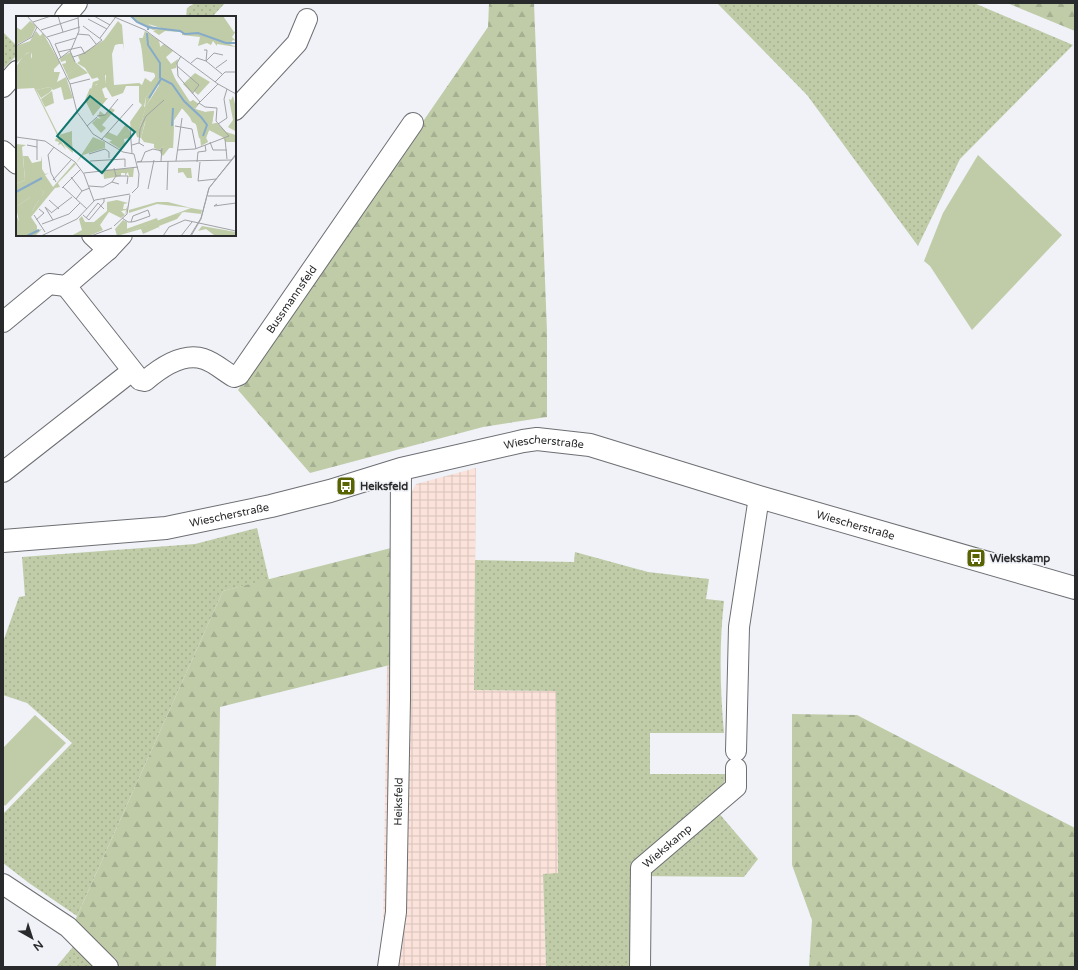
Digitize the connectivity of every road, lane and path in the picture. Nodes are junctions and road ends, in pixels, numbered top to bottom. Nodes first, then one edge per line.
1 (78, 3) edge
2 (66, 16) edge
3 (308, 18) dead end
4 (16, 72) edge
5 (3, 87) edge
6 (236, 109) edge
7 (413, 123) dead end
8 (3, 151) edge
9 (16, 163) edge
10 (93, 236) edge
11 (121, 236) edge
12 (108, 250) junction
13 (66, 286) junction
14 (3, 322) edge
15 (132, 371) junction
16 (401, 468) junction
17 (3, 472) edge
18 (759, 497) junction
19 (3, 540) edge
20 (1075, 588) edge
21 (3, 884) edge
22 (108, 967) edge
23 (388, 967) edge
24 (640, 967) edge

1 - 2 street
3 - 6 street
4 - 5 street
7 - 15 street, Bussmannsfeld
8 - 9 street
10 - 12 street
11 - 12 street
12 - 13 street
13 - 14 street
13 - 15 street, Bussmannsfeld
15 - 17 street
16 - 18 main road, Wiescherstraße
16 - 19 main road, Wiescherstraße
16 - 23 street, Heiksfeld
18 - 20 main road, Wiescherstraße
18 - 24 street, Wiekskamp
21 - 22 street

